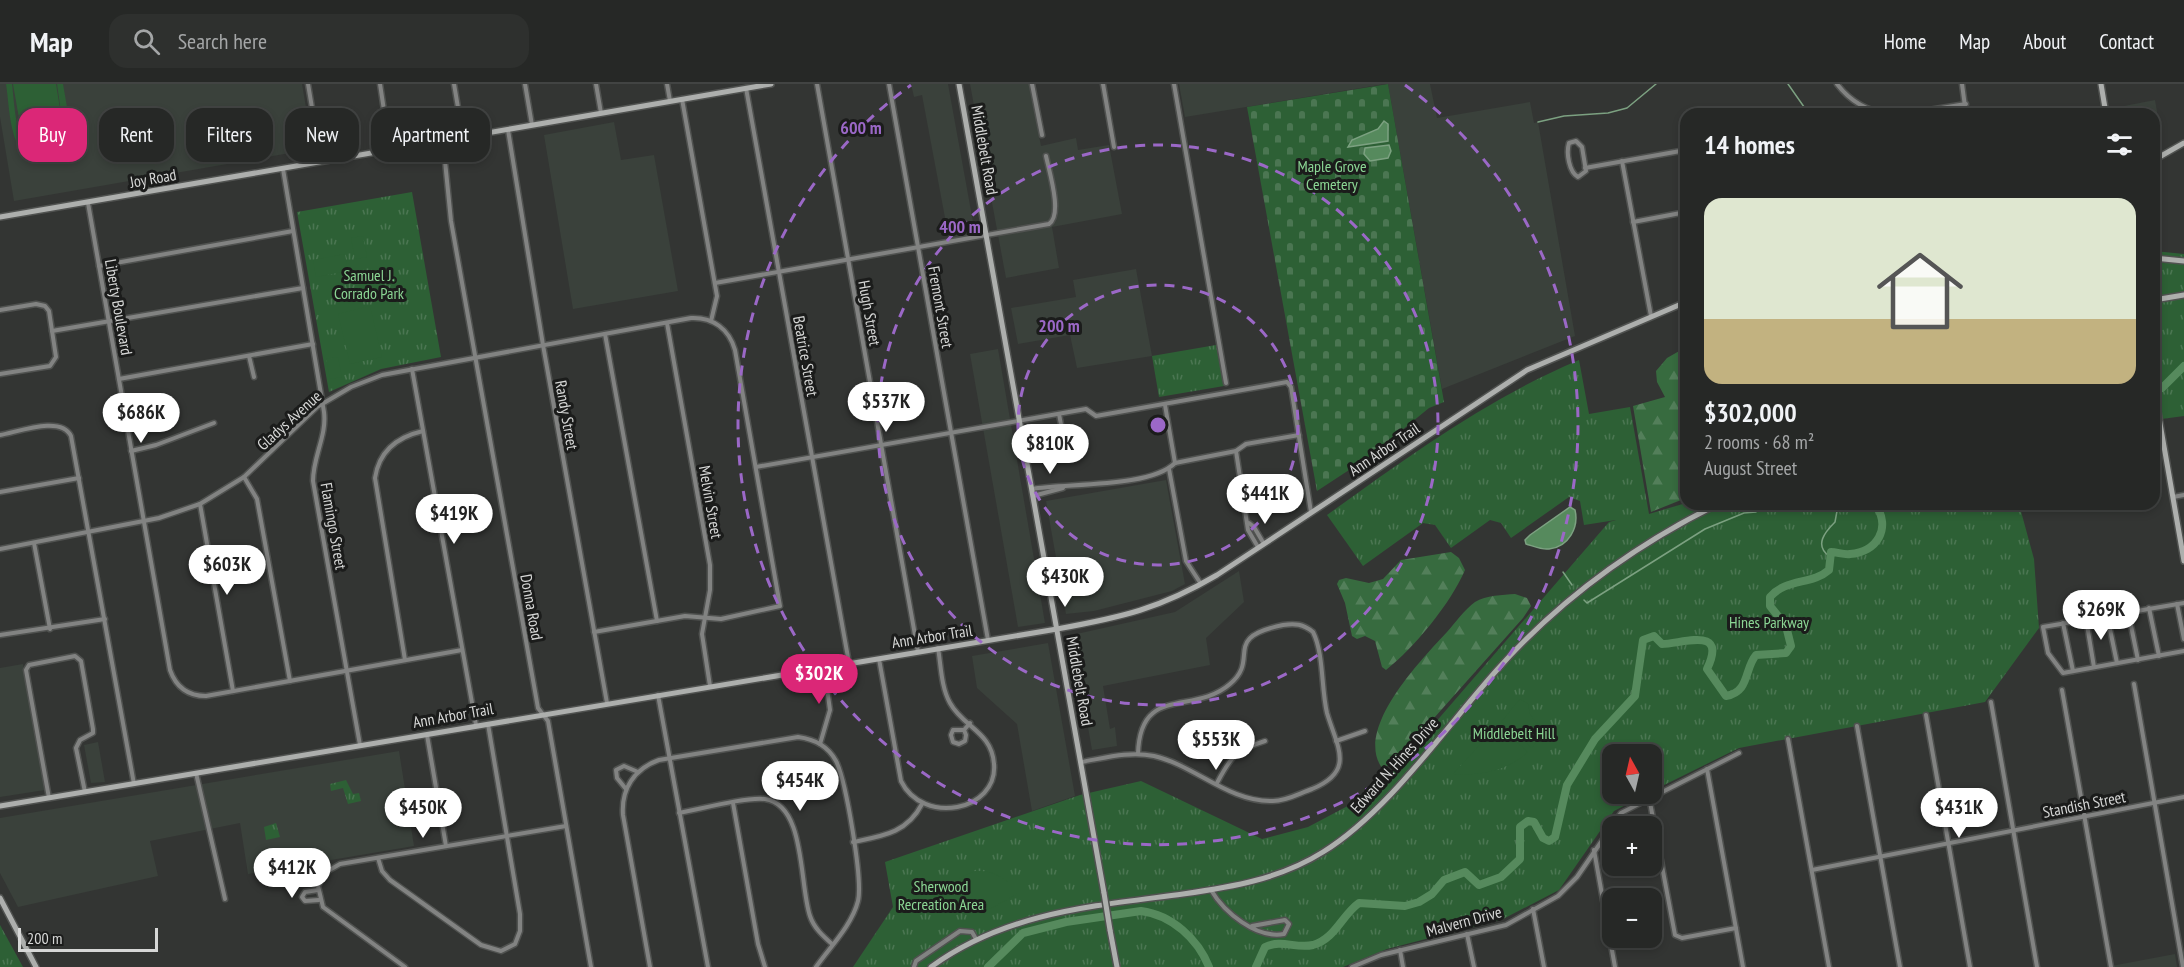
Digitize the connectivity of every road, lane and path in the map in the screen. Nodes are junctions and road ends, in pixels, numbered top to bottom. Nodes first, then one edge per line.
1 (308, 84) edge
2 (380, 84) edge
3 (454, 84) edge
4 (525, 84) edge
5 (596, 84) edge
6 (667, 84) edge
7 (771, 84) edge
8 (817, 84) edge
9 (889, 84) edge
10 (959, 84) edge
11 (1032, 84) edge
12 (1103, 84) edge
13 (1174, 84) edge
14 (1838, 84) edge
15 (1962, 84) edge
16 (2101, 84) edge
17 (741, 87) edge
18 (682, 99) junction
19 (670, 101) junction
20 (1966, 104) junction
21 (312, 108) edge
22 (384, 108) edge
23 (458, 108) edge
24 (1868, 108) edge
25 (1941, 108) edge
26 (1966, 108) edge
27 (2105, 108) edge
28 (601, 113) junction
29 (532, 125) junction
30 (508, 129) junction
31 (490, 132) edge
32 (1042, 135) dead end
33 (2184, 143) edge
34 (1114, 147) dead end
35 (1680, 151) edge
36 (1046, 156) dead end
37 (2160, 157) edge
38 (1622, 161) junction
39 (321, 162) edge
40 (444, 162) edge
41 (1586, 168) junction
42 (283, 169) junction
43 (88, 203) junction
44 (1680, 213) edge
45 (0, 217) edge
46 (1633, 222) junction
47 (293, 231) junction
48 (987, 237) junction
49 (918, 248) junction
50 (2160, 259) edge
51 (848, 260) junction
52 (2184, 261) edge
53 (99, 266) junction
54 (779, 272) junction
55 (715, 283) junction
56 (303, 288) junction
57 (2184, 295) edge
58 (2160, 299) edge
59 (1680, 304) edge
60 (0, 310) edge
61 (1651, 316) junction
62 (711, 321) junction
63 (109, 322) junction
64 (667, 323) junction
65 (52, 331) junction
66 (604, 334) junction
67 (313, 344) junction
68 (543, 345) junction
69 (249, 356) junction
70 (475, 357) junction
71 (412, 368) junction
72 (0, 374) edge
73 (254, 377) dead end
74 (119, 379) junction
75 (1226, 383) dead end
76 (323, 404) junction
77 (1165, 404) junction
78 (1059, 414) junction
79 (1020, 421) junction
80 (214, 423) dead end
81 (2160, 424) edge
82 (423, 431) junction
83 (951, 433) junction
84 (0, 435) edge
85 (1063, 435) dead end
86 (1299, 435) junction
87 (881, 445) junction
88 (131, 451) junction
89 (1236, 451) junction
90 (812, 457) junction
91 (1175, 463) junction
92 (756, 467) junction
93 (1169, 469) junction
94 (244, 477) junction
95 (79, 478) junction
96 (1064, 488) junction
97 (1032, 489) junction
98 (0, 492) edge
99 (2184, 495) edge
100 (1033, 496) junction
101 (2173, 497) junction
102 (200, 504) junction
103 (1707, 510) edge
104 (1311, 512) junction
105 (145, 521) junction
106 (88, 532) junction
107 (34, 543) junction
108 (1261, 546) junction
109 (0, 549) edge
110 (2184, 561) edge
111 (1201, 584) junction
112 (2184, 603) edge
113 (2177, 604) junction
114 (2149, 608) junction
115 (2128, 611) junction
116 (2107, 615) junction
117 (705, 617) junction
118 (105, 619) junction
119 (2086, 619) junction
120 (657, 621) junction
121 (2063, 623) junction
122 (50, 629) junction
123 (1058, 629) junction
124 (594, 632) junction
125 (0, 635) edge
126 (2184, 639) edge
127 (988, 640) junction
128 (938, 648) junction
129 (462, 650) junction
130 (2184, 651) edge
131 (918, 652) junction
132 (2159, 656) junction
133 (879, 658) junction
134 (405, 660) junction
135 (2138, 660) junction
136 (849, 663) junction
137 (2116, 663) junction
138 (824, 667) junction
139 (2094, 667) junction
140 (347, 670) junction
141 (2073, 671) junction
142 (290, 681) junction
143 (2134, 684) dead end
144 (710, 686) junction
145 (2062, 690) dead end
146 (233, 691) junction
147 (658, 695) junction
148 (1991, 702) dead end
149 (607, 703) junction
150 (543, 714) junction
151 (1926, 715) dead end
152 (487, 723) junction
153 (970, 723) junction
154 (476, 725) junction
155 (1857, 726) dead end
156 (964, 730) junction
157 (1365, 731) dead end
158 (427, 734) junction
159 (1788, 739) dead end
160 (1265, 741) dead end
161 (1336, 741) junction
162 (820, 744) junction
163 (360, 745) junction
164 (1739, 753) dead end
165 (1138, 754) junction
166 (669, 758) junction
167 (1081, 762) junction
168 (1707, 769) junction
169 (638, 772) junction
170 (196, 773) junction
171 (1217, 783) junction
172 (134, 784) junction
173 (626, 789) junction
174 (1662, 791) edge
175 (85, 792) junction
176 (2184, 797) edge
177 (49, 798) junction
178 (2155, 802) junction
179 (733, 803) junction
180 (922, 804) junction
181 (1638, 804) edge
182 (1650, 804) edge
183 (0, 806) edge
184 (679, 813) junction
185 (2085, 816) junction
186 (566, 826) junction
187 (2014, 830) junction
188 (507, 836) junction
189 (853, 842) junction
190 (1949, 843) junction
191 (446, 846) junction
192 (1594, 849) junction
193 (1881, 856) junction
194 (378, 858) junction
195 (1812, 870) junction
196 (1211, 890) junction
197 (0, 898) edge
198 (225, 899) dead end
199 (1533, 909) junction
200 (1252, 927) junction
201 (1736, 928) junction
202 (1467, 934) junction
203 (976, 939) junction
204 (832, 944) junction
205 (1400, 950) junction
206 (36, 967) edge
207 (405, 967) edge
208 (591, 967) edge
209 (650, 967) edge
210 (708, 967) edge
211 (765, 967) edge
212 (816, 967) edge
213 (914, 967) edge
214 (931, 967) edge
215 (1117, 967) edge
216 (1352, 967) edge
217 (1403, 967) edge
218 (1474, 967) edge
219 (1544, 967) edge
220 (1615, 967) edge
221 (1743, 967) edge
222 (1829, 967) edge
223 (1900, 967) edge
224 (1970, 967) edge
225 (2037, 967) edge
226 (2111, 967) edge
227 (2183, 967) edge

1 - 21 street
2 - 22 street
3 - 23 street
4 - 29 street
5 - 28 street
6 - 19 street
7 - 17 street, Joy Road
8 - 51 street, Hugh Street
9 - 49 street, Fremont Street
10 - 48 street, Middlebelt Road
11 - 32 street
12 - 34 street
13 - 75 street
14 - 24 street
15 - 20 street
16 - 27 street
17 - 18 street, Joy Road
17 - 54 street, Beatrice Street
18 - 19 street, Joy Road
18 - 55 street
19 - 28 street, Joy Road
20 - 25 street
20 - 26 street
28 - 29 street, Joy Road
29 - 30 street, Joy Road
30 - 31 street, Joy Road
30 - 68 street, Randy Street
33 - 37 street
35 - 38 street
36 - 48 street
38 - 41 street
38 - 46 street
39 - 42 street, Joy Road
40 - 70 street, Donna Road
41 - 41 street
42 - 43 street, Joy Road
42 - 47 street, Flamingo Street
43 - 45 street, Joy Road
43 - 53 street, Liberty Boulevard
44 - 46 street
46 - 61 street
47 - 53 street
47 - 56 street, Flamingo Street
48 - 49 street
48 - 79 street, Middlebelt Road
49 - 51 street
49 - 83 street, Fremont Street
50 - 52 street
51 - 54 street
51 - 87 street, Hugh Street
53 - 63 street, Liberty Boulevard
54 - 55 street
54 - 90 street, Beatrice Street
55 - 62 street
56 - 63 street
56 - 67 street, Flamingo Street
57 - 58 street
59 - 61 street, Ann Arbor Trail
60 - 65 street
61 - 104 street, Ann Arbor Trail
62 - 64 street, Gladys Avenue
62 - 92 street
63 - 65 street
63 - 74 street, Liberty Boulevard
64 - 66 street, Gladys Avenue
64 - 117 street, Melvin Street
65 - 72 street
66 - 68 street, Gladys Avenue
66 - 120 street
67 - 69 street
67 - 76 street, Flamingo Street
68 - 70 street, Gladys Avenue
68 - 124 street, Randy Street
69 - 73 street
69 - 74 street
70 - 71 street, Gladys Avenue
70 - 150 street, Donna Road
71 - 76 street, Gladys Avenue
71 - 82 street
74 - 88 street, Liberty Boulevard
76 - 94 street, Gladys Avenue
76 - 140 street, Flamingo Street
77 - 78 street
77 - 86 street
77 - 91 street
78 - 79 street
78 - 85 street
79 - 83 street
79 - 97 street, Middlebelt Road
80 - 88 street
81 - 101 street
82 - 129 street
82 - 134 street
83 - 87 street
83 - 127 street, Fremont Street
84 - 95 street
86 - 89 street
86 - 104 street
87 - 90 street
87 - 131 street, Hugh Street
88 - 105 street, Liberty Boulevard
89 - 91 street
89 - 108 street
90 - 92 street
90 - 136 street, Beatrice Street
91 - 93 street
92 - 117 street
93 - 96 street
93 - 111 street
94 - 102 street, Gladys Avenue
94 - 142 street
95 - 98 street
95 - 106 street
96 - 97 street
96 - 100 street
97 - 100 street, Middlebelt Road
99 - 101 street
100 - 123 street, Middlebelt Road
101 - 110 street
102 - 105 street, Gladys Avenue
102 - 146 street
103 - 196 street, Edward N. Hines Drive
104 - 108 street, Ann Arbor Trail
105 - 106 street, Gladys Avenue
105 - 146 street, Liberty Boulevard
106 - 107 street, Gladys Avenue
106 - 118 street
107 - 109 street, Gladys Avenue
107 - 122 street
108 - 111 street, Ann Arbor Trail
111 - 123 street, Ann Arbor Trail
112 - 113 street
113 - 114 street
113 - 126 street
114 - 115 street
114 - 132 street
115 - 116 street
115 - 135 street
116 - 119 street
116 - 137 street
117 - 120 street
117 - 144 street, Melvin Street
118 - 122 street
118 - 172 street
119 - 121 street
119 - 139 street
120 - 124 street
121 - 141 street
121 - 141 street
122 - 125 street
123 - 127 street, Ann Arbor Trail
123 - 167 street, Middlebelt Road
124 - 149 street, Randy Street
127 - 128 street, Ann Arbor Trail
128 - 131 street, Ann Arbor Trail
128 - 153 street
129 - 134 street
129 - 154 street
130 - 132 street
131 - 133 street, Ann Arbor Trail
132 - 135 street
133 - 136 street, Ann Arbor Trail
133 - 180 street
134 - 140 street
135 - 137 street
136 - 138 street, Ann Arbor Trail
137 - 139 street
138 - 144 street, Ann Arbor Trail
138 - 162 street
139 - 141 street
140 - 142 street
140 - 163 street, Flamingo Street
142 - 146 street
143 - 178 street
144 - 147 street, Ann Arbor Trail
145 - 185 street
147 - 149 street, Ann Arbor Trail
147 - 166 street
148 - 187 street
149 - 150 street, Ann Arbor Trail
150 - 152 street, Ann Arbor Trail
150 - 186 street, Donna Road
151 - 190 street
152 - 154 street, Ann Arbor Trail
152 - 188 street
153 - 156 street
153 - 180 street
154 - 158 street, Ann Arbor Trail
155 - 193 street
156 - 156 street
157 - 161 street
158 - 163 street, Ann Arbor Trail
158 - 191 street
159 - 195 street
160 - 171 street
161 - 165 street
161 - 171 street
162 - 166 street
162 - 189 street
163 - 170 street, Ann Arbor Trail
164 - 168 street, Malvern Drive
165 - 167 street
165 - 171 street
166 - 169 street
166 - 184 street
167 - 215 street, Middlebelt Road, bridge
168 - 174 street, Malvern Drive
168 - 201 street
169 - 173 street
169 - 173 street
170 - 172 street, Ann Arbor Trail
170 - 198 street
172 - 175 street, Ann Arbor Trail
173 - 209 street
175 - 177 street, Ann Arbor Trail
175 - 177 street
176 - 178 street, Standish Street
177 - 183 street, Ann Arbor Trail
178 - 185 street, Standish Street
178 - 227 street
179 - 184 street
179 - 204 street
179 - 211 street
180 - 189 street
181 - 192 street, Malvern Drive
182 - 201 street
184 - 210 street
185 - 187 street, Standish Street
185 - 226 street
186 - 188 street
186 - 208 street, Donna Road
187 - 190 street, Standish Street
187 - 225 street
188 - 191 street
188 - 194 street
189 - 204 street
190 - 193 street, Standish Street
190 - 224 street
191 - 194 street
192 - 199 street, Malvern Drive
192 - 220 street
193 - 195 street, Standish Street
193 - 223 street
194 - 207 street
195 - 222 street
196 - 200 street
196 - 203 street, Edward N. Hines Drive
197 - 206 street
199 - 202 street, Malvern Drive
199 - 219 street
200 - 200 street
201 - 221 street
202 - 205 street, Malvern Drive
202 - 218 street
203 - 213 street
203 - 214 street, Edward N. Hines Drive
204 - 212 street
205 - 216 street, Malvern Drive
205 - 217 street

